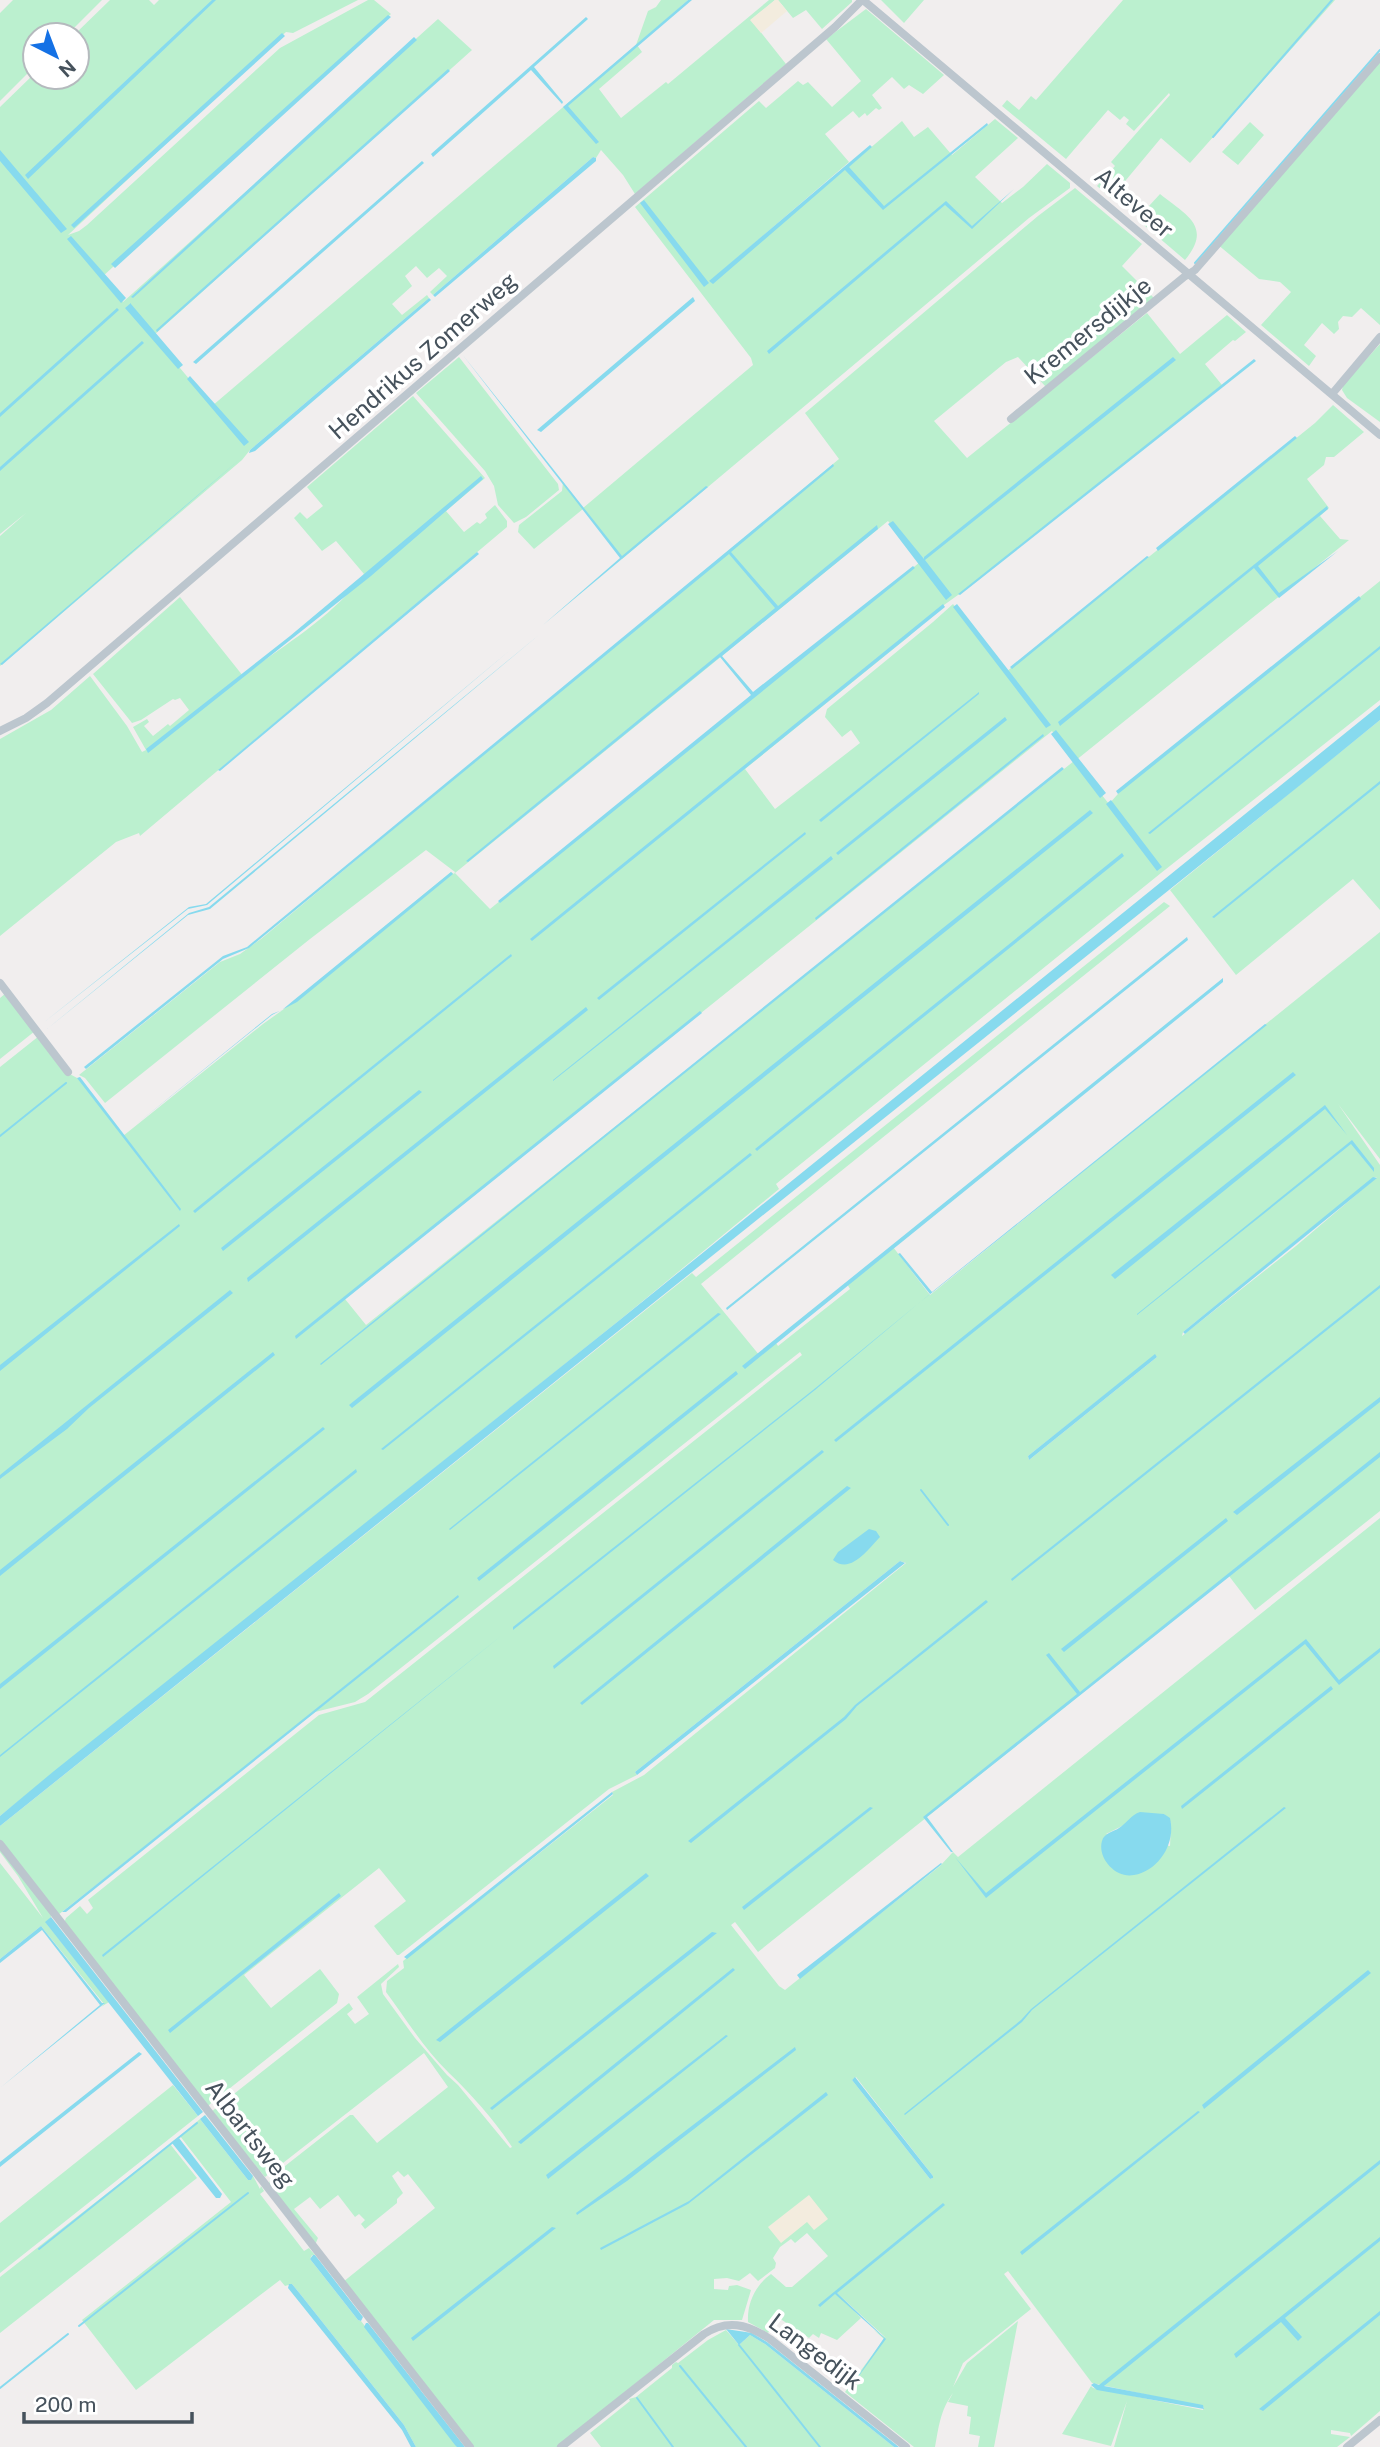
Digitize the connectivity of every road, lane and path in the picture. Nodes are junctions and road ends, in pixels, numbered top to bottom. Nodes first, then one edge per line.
1 (863, 0) edge
2 (1380, 57) edge
3 (1189, 274) junction
4 (1380, 337) edge
5 (1332, 394) junction
6 (1011, 419) dead end
7 (1380, 435) edge
8 (0, 731) edge
9 (2, 989) edge
10 (68, 1072) dead end
11 (0, 1844) edge
12 (1380, 2420) edge
13 (470, 2447) edge
14 (561, 2447) edge
15 (906, 2447) edge
16 (1347, 2447) edge

1 - 3 street, Alteveer
1 - 8 street, Hendrikus Zomerweg
2 - 3 street, Kremersdijkje
3 - 5 street, Alteveer
3 - 6 street, Kremersdijkje
4 - 5 street
5 - 7 street, Alteveer
9 - 10 street
11 - 13 street, Albartsweg
12 - 16 street
14 - 15 street, Langedijk

